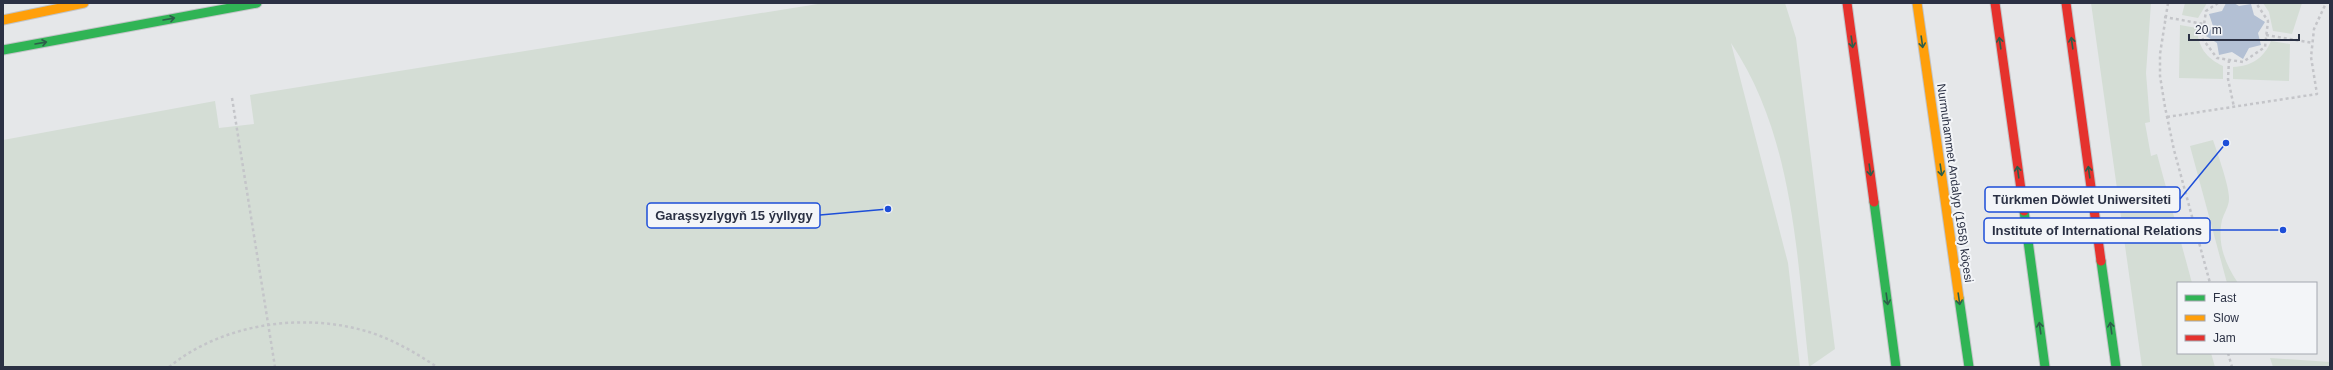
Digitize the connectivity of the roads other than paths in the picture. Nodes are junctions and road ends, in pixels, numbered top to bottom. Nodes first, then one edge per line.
1 (84, 3) edge
2 (257, 3) edge
3 (1847, 3) edge
4 (1917, 3) edge
5 (1995, 3) edge
6 (2066, 3) edge
7 (3, 20) edge
8 (3, 50) edge
9 (1896, 367) edge
10 (1969, 367) edge
11 (2045, 367) edge
12 (2116, 367) edge

1 - 7 main road
8 -> 2 main road
3 -> 9 main road
4 -> 10 main road, Nurmuhammet Andalyp (1958) köçesi
11 -> 5 main road
12 -> 6 main road

